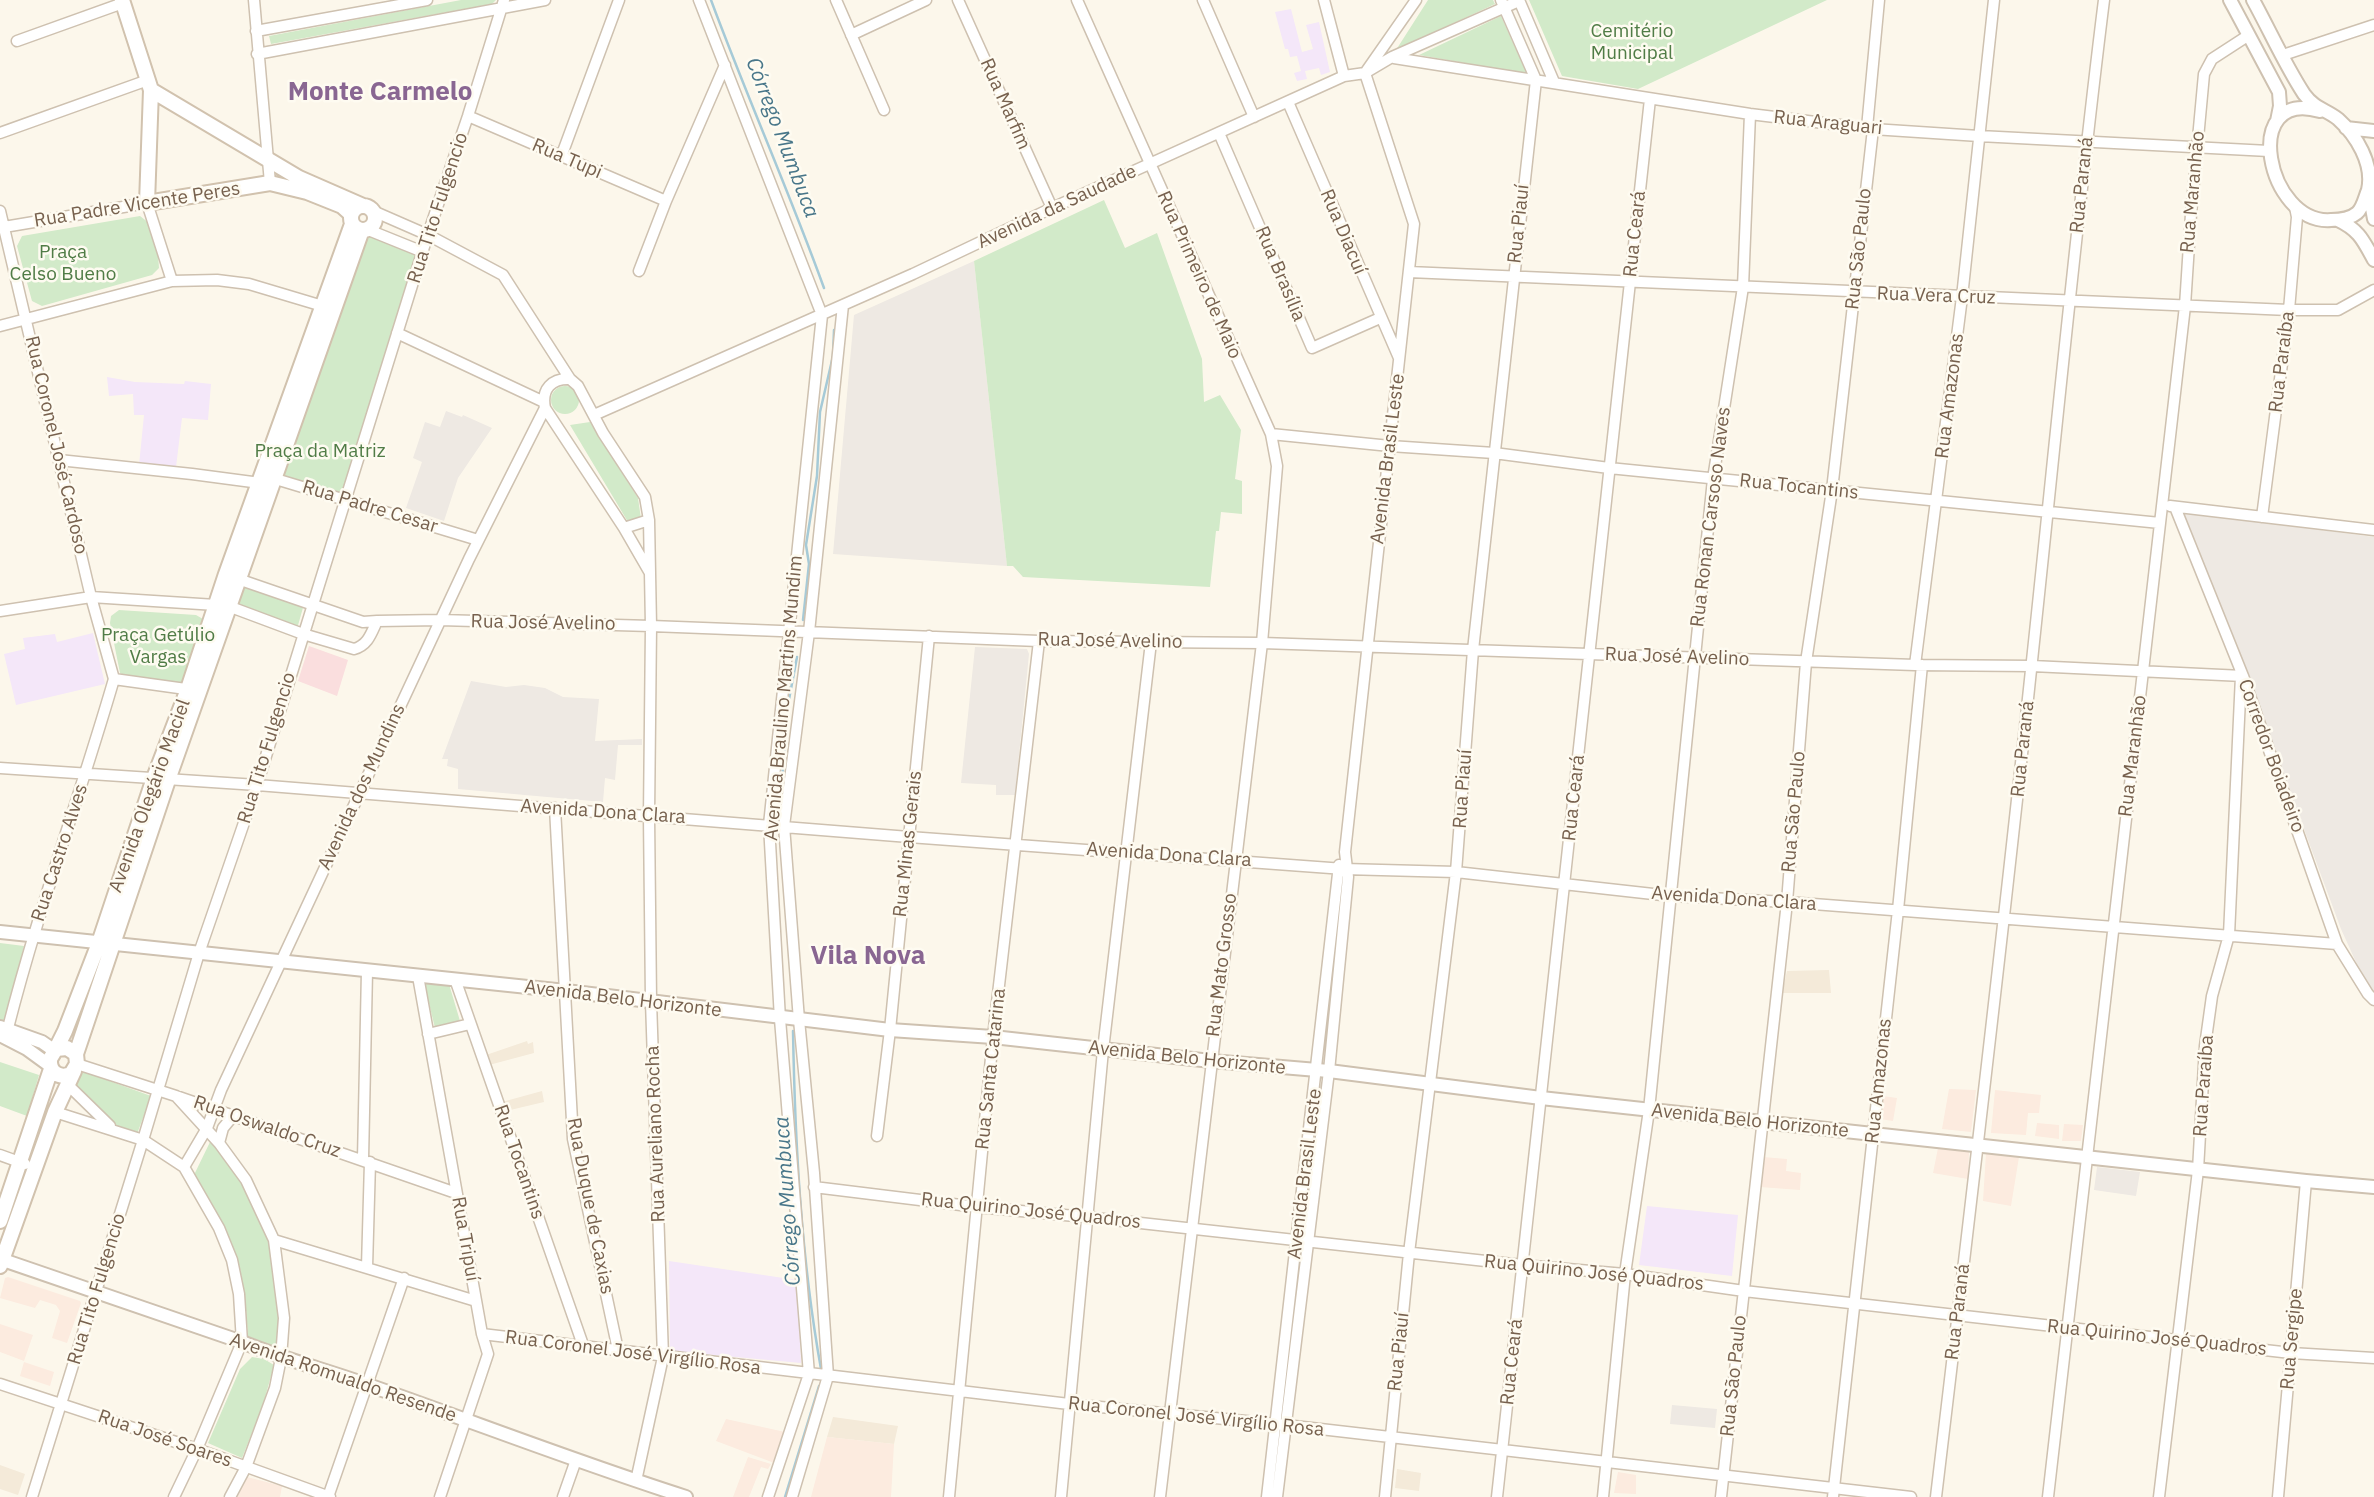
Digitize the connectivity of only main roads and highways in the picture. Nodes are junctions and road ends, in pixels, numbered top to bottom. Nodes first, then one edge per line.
1 (123, 1) edge
2 (150, 85) junction
3 (361, 219) junction
4 (63, 1065) junction
5 (0, 1221) edge
6 (1, 1262) edge

1 - 2 main road
2 - 3 main road
2 - 3 main road, Rua Padre Vicente Peres
3 - 4 main road, Avenida Olegário Maciel
4 - 5 main road, Avenida Olegário Maciel
4 - 6 main road, Avenida Olegário Maciel

